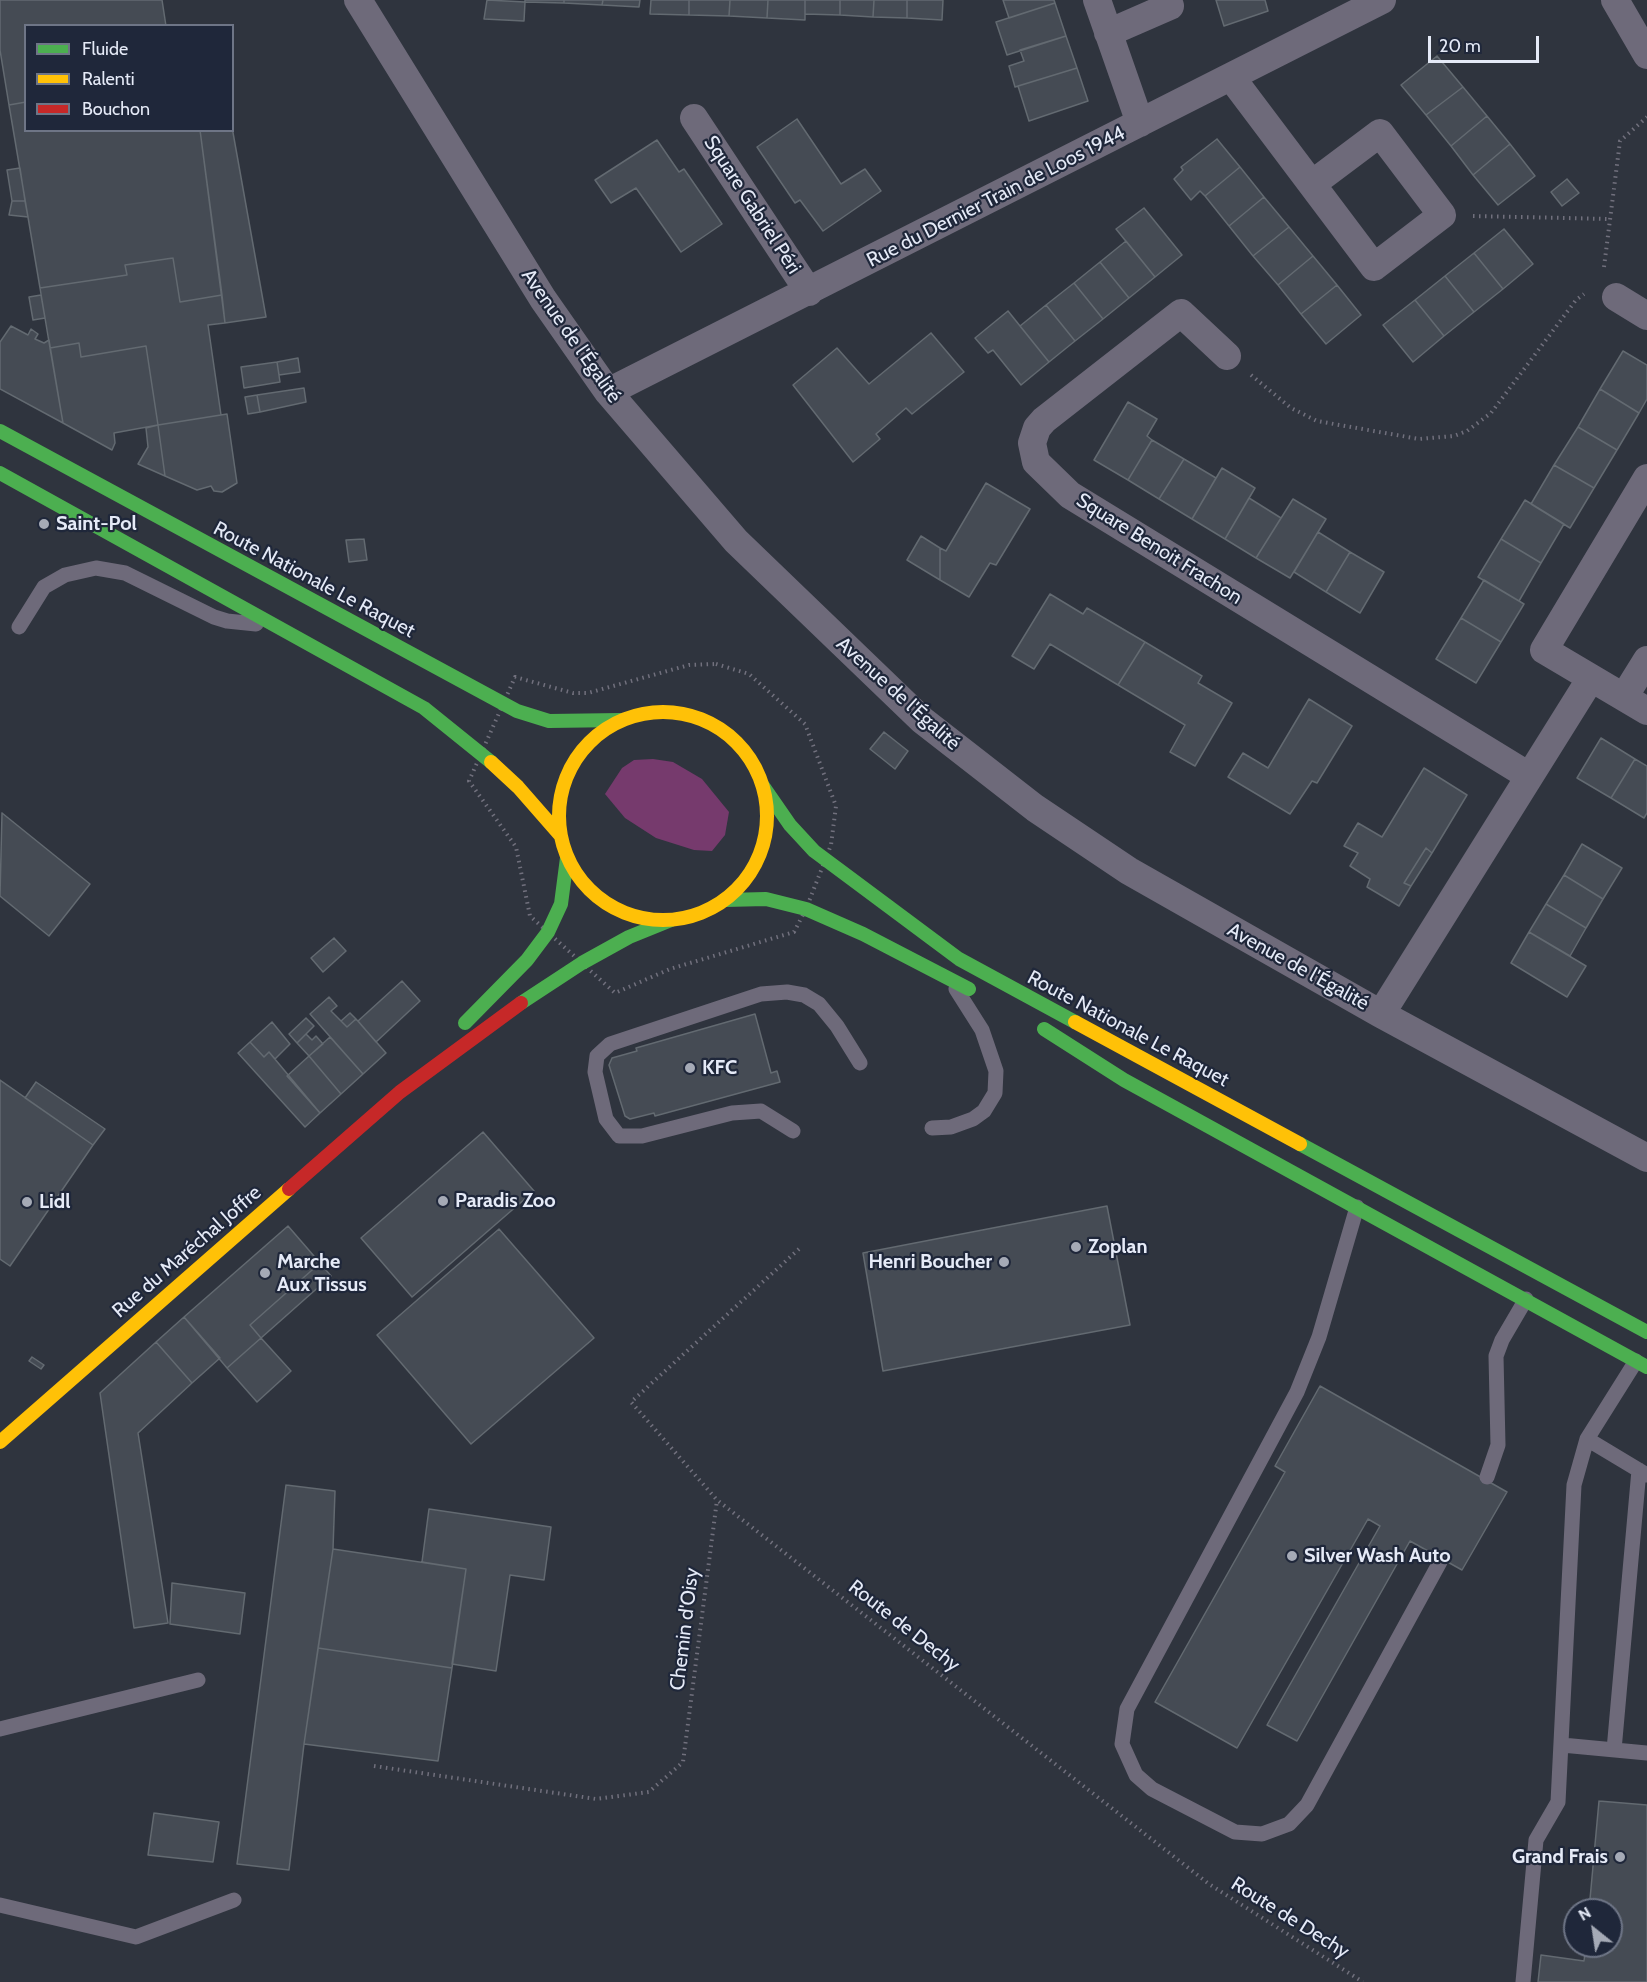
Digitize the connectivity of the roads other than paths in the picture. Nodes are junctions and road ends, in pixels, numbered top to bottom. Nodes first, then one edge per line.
1 (358, 0) edge
2 (1097, 0) edge
3 (1168, 0) edge
4 (1382, 0) edge
5 (1615, 0) edge
6 (1108, 33) junction
7 (1647, 55) edge
8 (1231, 77) junction
9 (694, 118) dead end
10 (1140, 123) junction
11 (1312, 184) junction
12 (809, 292) junction
13 (1608, 293) road end
14 (1647, 316) edge
15 (1227, 356) road end
16 (608, 392) junction
17 (0, 431) edge
18 (0, 473) edge
19 (1646, 481) edge
20 (279, 621) junction
21 (19, 627) dead end
22 (1647, 660) edge
23 (1591, 678) junction
24 (1636, 704) edge
25 (621, 720) junction
26 (1529, 776) junction
27 (763, 786) junction
28 (560, 835) junction
29 (567, 858) junction
30 (725, 900) junction
31 (671, 920) junction
32 (947, 977) junction
33 (982, 996) dead end
34 (1381, 1014) junction
35 (1034, 1024) dead end
36 (860, 1063) dead end
37 (400, 1092) junction
38 (932, 1128) dead end
39 (793, 1131) dead end
40 (1647, 1158) edge
41 (1357, 1207) junction
42 (1526, 1299) junction
43 (1647, 1332) edge
44 (1642, 1364) edge
45 (1587, 1439) junction
46 (0, 1442) edge
47 (1643, 1473) edge
48 (1487, 1477) dead end
49 (1440, 1562) dead end
50 (198, 1680) dead end
51 (0, 1729) edge
52 (1562, 1745) junction
53 (1614, 1750) junction
54 (1647, 1753) edge
55 (234, 1900) dead end
56 (0, 1905) edge
57 (1523, 1982) edge

1 - 16 street, Avenue de l'Égalité
2 - 6 street
3 - 6 street
4 - 8 street, Rue du Dernier Train de Loos 1944
5 - 7 street
6 - 10 street
8 - 10 street, Rue du Dernier Train de Loos 1944
8 - 11 street
9 - 12 street, Square Gabriel Péri
10 - 12 street, Rue du Dernier Train de Loos 1944
11 - 11 street
12 - 16 street, Rue du Dernier Train de Loos 1944
13 - 14 street
15 - 26 street, Square Benoit Frachon
16 - 34 street, Avenue de l'Égalité
17 - 25 main road, Route Nationale Le Raquet
18 - 20 main road
19 - 23 street
20 - 21 lane
20 - 28 main road
22 - 24 street
23 - 24 street
23 - 26 street
25 - 27 main road
25 - 28 main road
26 - 34 street
27 - 30 main road
27 - 43 main road, Route Nationale Le Raquet
28 - 29 main road
29 - 31 main road
29 - 37 main road, Rue du Maréchal Joffre
30 - 31 main road
30 - 32 main road
31 - 37 main road, Rue du Maréchal Joffre
32 - 33 main road
32 - 38 lane
34 - 40 street, Avenue de l'Égalité
35 - 41 main road, Route Nationale Le Raquet
36 - 39 lane
37 - 46 main road, Rue du Maréchal Joffre
41 - 42 main road, Route Nationale Le Raquet
41 - 49 lane
42 - 44 main road, Route Nationale Le Raquet
42 - 48 lane
44 - 45 lane
45 - 47 lane
45 - 52 lane
47 - 53 lane
50 - 51 lane
52 - 53 lane
52 - 57 lane
53 - 54 lane
55 - 56 lane

